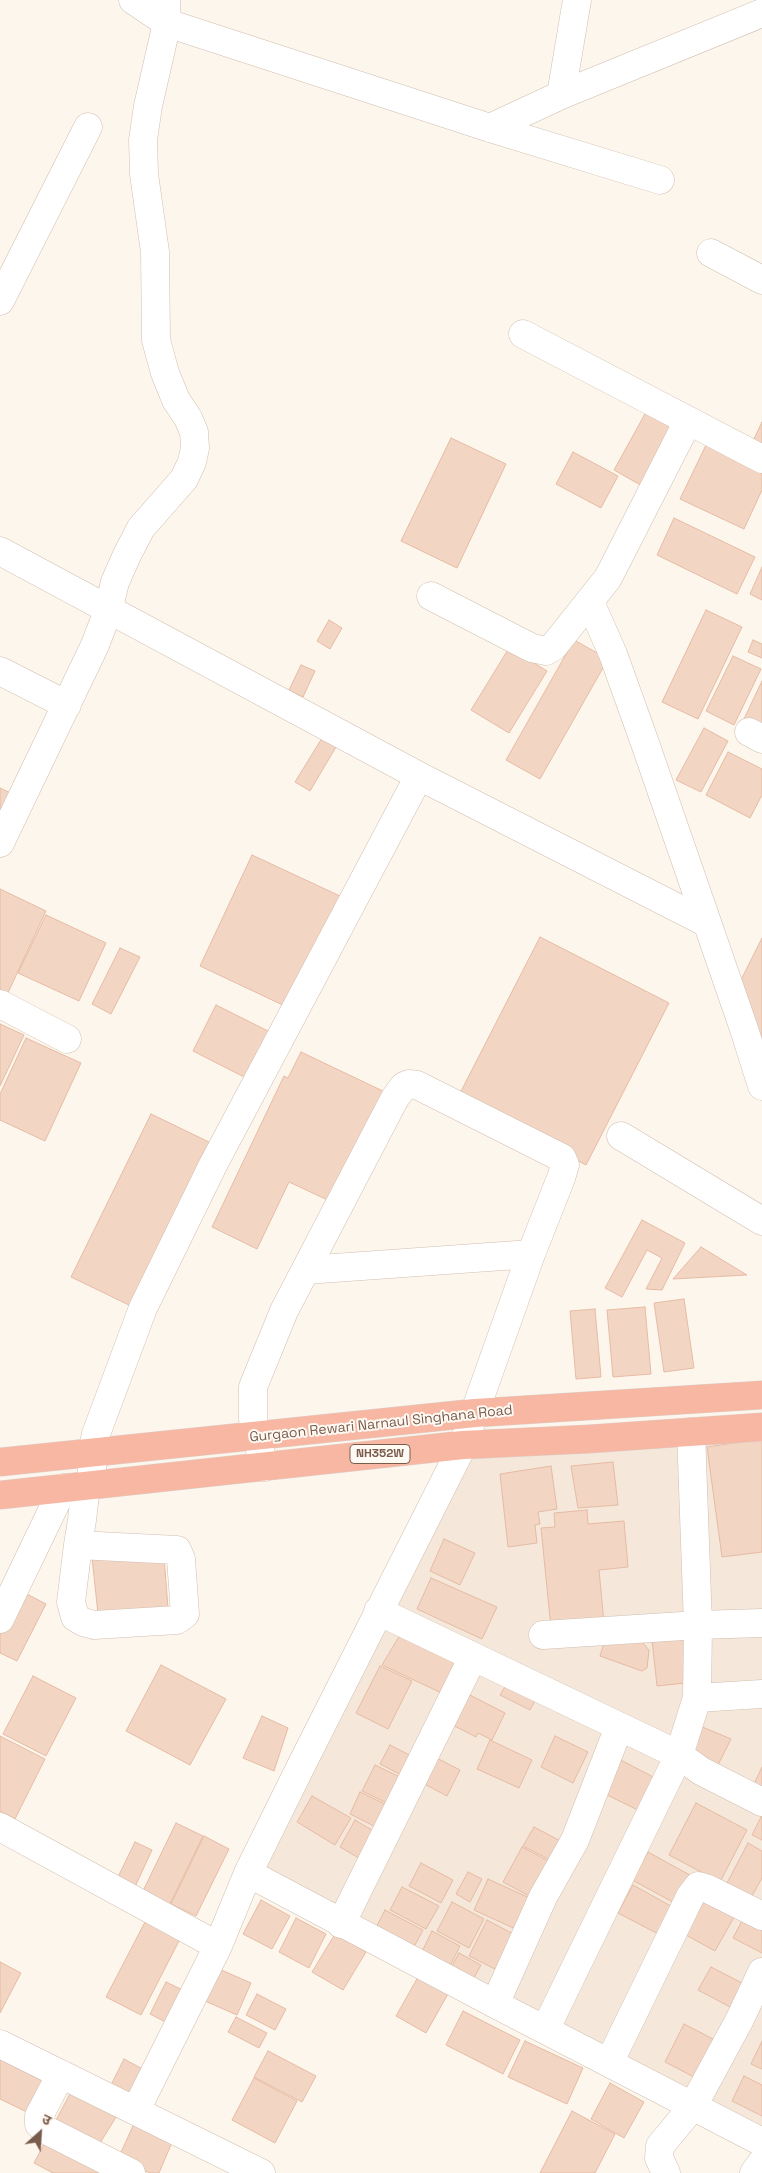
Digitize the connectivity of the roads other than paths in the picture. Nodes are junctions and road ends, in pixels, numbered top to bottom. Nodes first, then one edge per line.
1 (132, 0) edge
2 (577, 0) edge
3 (167, 12) edge
4 (762, 13) edge
5 (561, 95) junction
6 (88, 127) dead end
7 (490, 128) junction
8 (660, 180) dead end
9 (711, 253) dead end
10 (762, 280) edge
11 (0, 301) edge
12 (523, 334) dead end
13 (688, 421) junction
14 (762, 459) edge
15 (0, 552) edge
16 (431, 596) dead end
17 (590, 602) junction
18 (108, 611) junction
19 (0, 671) edge
20 (67, 705) junction
21 (419, 776) junction
22 (0, 843) edge
23 (707, 923) junction
24 (0, 1004) edge
25 (67, 1039) dead end
26 (762, 1086) edge
27 (621, 1136) dead end
28 (762, 1221) edge
29 (531, 1254) junction
30 (306, 1270) junction
31 (762, 1395) edge
32 (475, 1413) junction
33 (762, 1427) edge
34 (691, 1432) junction
35 (255, 1437) junction
36 (463, 1445) junction
37 (92, 1453) junction
38 (0, 1462) edge
39 (264, 1467) junction
40 (80, 1486) junction
41 (0, 1495) edge
42 (78, 1545) junction
43 (378, 1611) junction
44 (0, 1619) edge
45 (762, 1624) edge
46 (698, 1625) junction
47 (543, 1635) dead end
48 (473, 1657) junction
49 (762, 1694) edge
50 (697, 1698) junction
51 (619, 1727) junction
52 (679, 1755) junction
53 (762, 1802) edge
54 (0, 1827) edge
55 (248, 1873) junction
56 (762, 1916) edge
57 (341, 1924) junction
58 (218, 1946) junction
59 (762, 1972) edge
60 (495, 2004) junction
61 (545, 2030) junction
62 (0, 2044) edge
63 (609, 2063) junction
64 (61, 2074) junction
65 (693, 2106) junction
66 (136, 2110) junction
67 (762, 2142) edge
68 (762, 2162) edge
69 (222, 2164) edge
70 (131, 2173) edge
71 (261, 2173) edge
72 (666, 2173) edge
73 (754, 2173) edge

1 - 3 street
2 - 5 street
3 - 7 street
3 - 18 street
4 - 5 street
5 - 7 street
6 - 11 street
7 - 8 street
9 - 10 street
12 - 13 street
13 - 14 street
13 - 17 street
15 - 18 street
16 - 17 street
17 - 23 street
18 - 20 street
18 - 21 street
19 - 20 street
20 - 22 street
21 - 23 street
21 - 37 street
23 - 26 street
24 - 25 street
27 - 28 street
29 - 30 street
29 - 30 street
29 - 32 street
30 - 35 street
31 - 32 highway, Gurgaon Rewari Narnaul Singhana Road / NH352W
32 - 35 highway, Gurgaon Rewari Narnaul Singhana Road / NH352W
32 - 36 street
33 - 34 highway, NH352W
34 - 36 highway, NH352W
34 - 46 street
35 - 37 highway, Gurgaon Rewari Narnaul Singhana Road / NH352W
35 - 39 street
36 - 39 highway, NH352W
36 - 43 street
37 - 38 highway, Gurgaon Rewari Narnaul Singhana Road / NH352W
37 - 40 street
39 - 40 highway, NH352W
40 - 41 highway, NH352W
40 - 42 street
40 - 44 street
42 - 42 street
43 - 48 street
43 - 55 street
45 - 46 street
46 - 47 street
46 - 50 street
48 - 51 street
48 - 57 street
49 - 50 street
50 - 52 street
51 - 52 street
51 - 60 street
52 - 53 street
52 - 61 street
54 - 58 street
55 - 57 street
55 - 58 street
56 - 63 street
57 - 60 street
58 - 66 street
59 - 65 street
60 - 61 street
61 - 63 street
62 - 64 street
63 - 65 street
64 - 66 street
64 - 70 street
65 - 67 street
65 - 72 street
66 - 69 street
68 - 73 street
69 - 71 street

